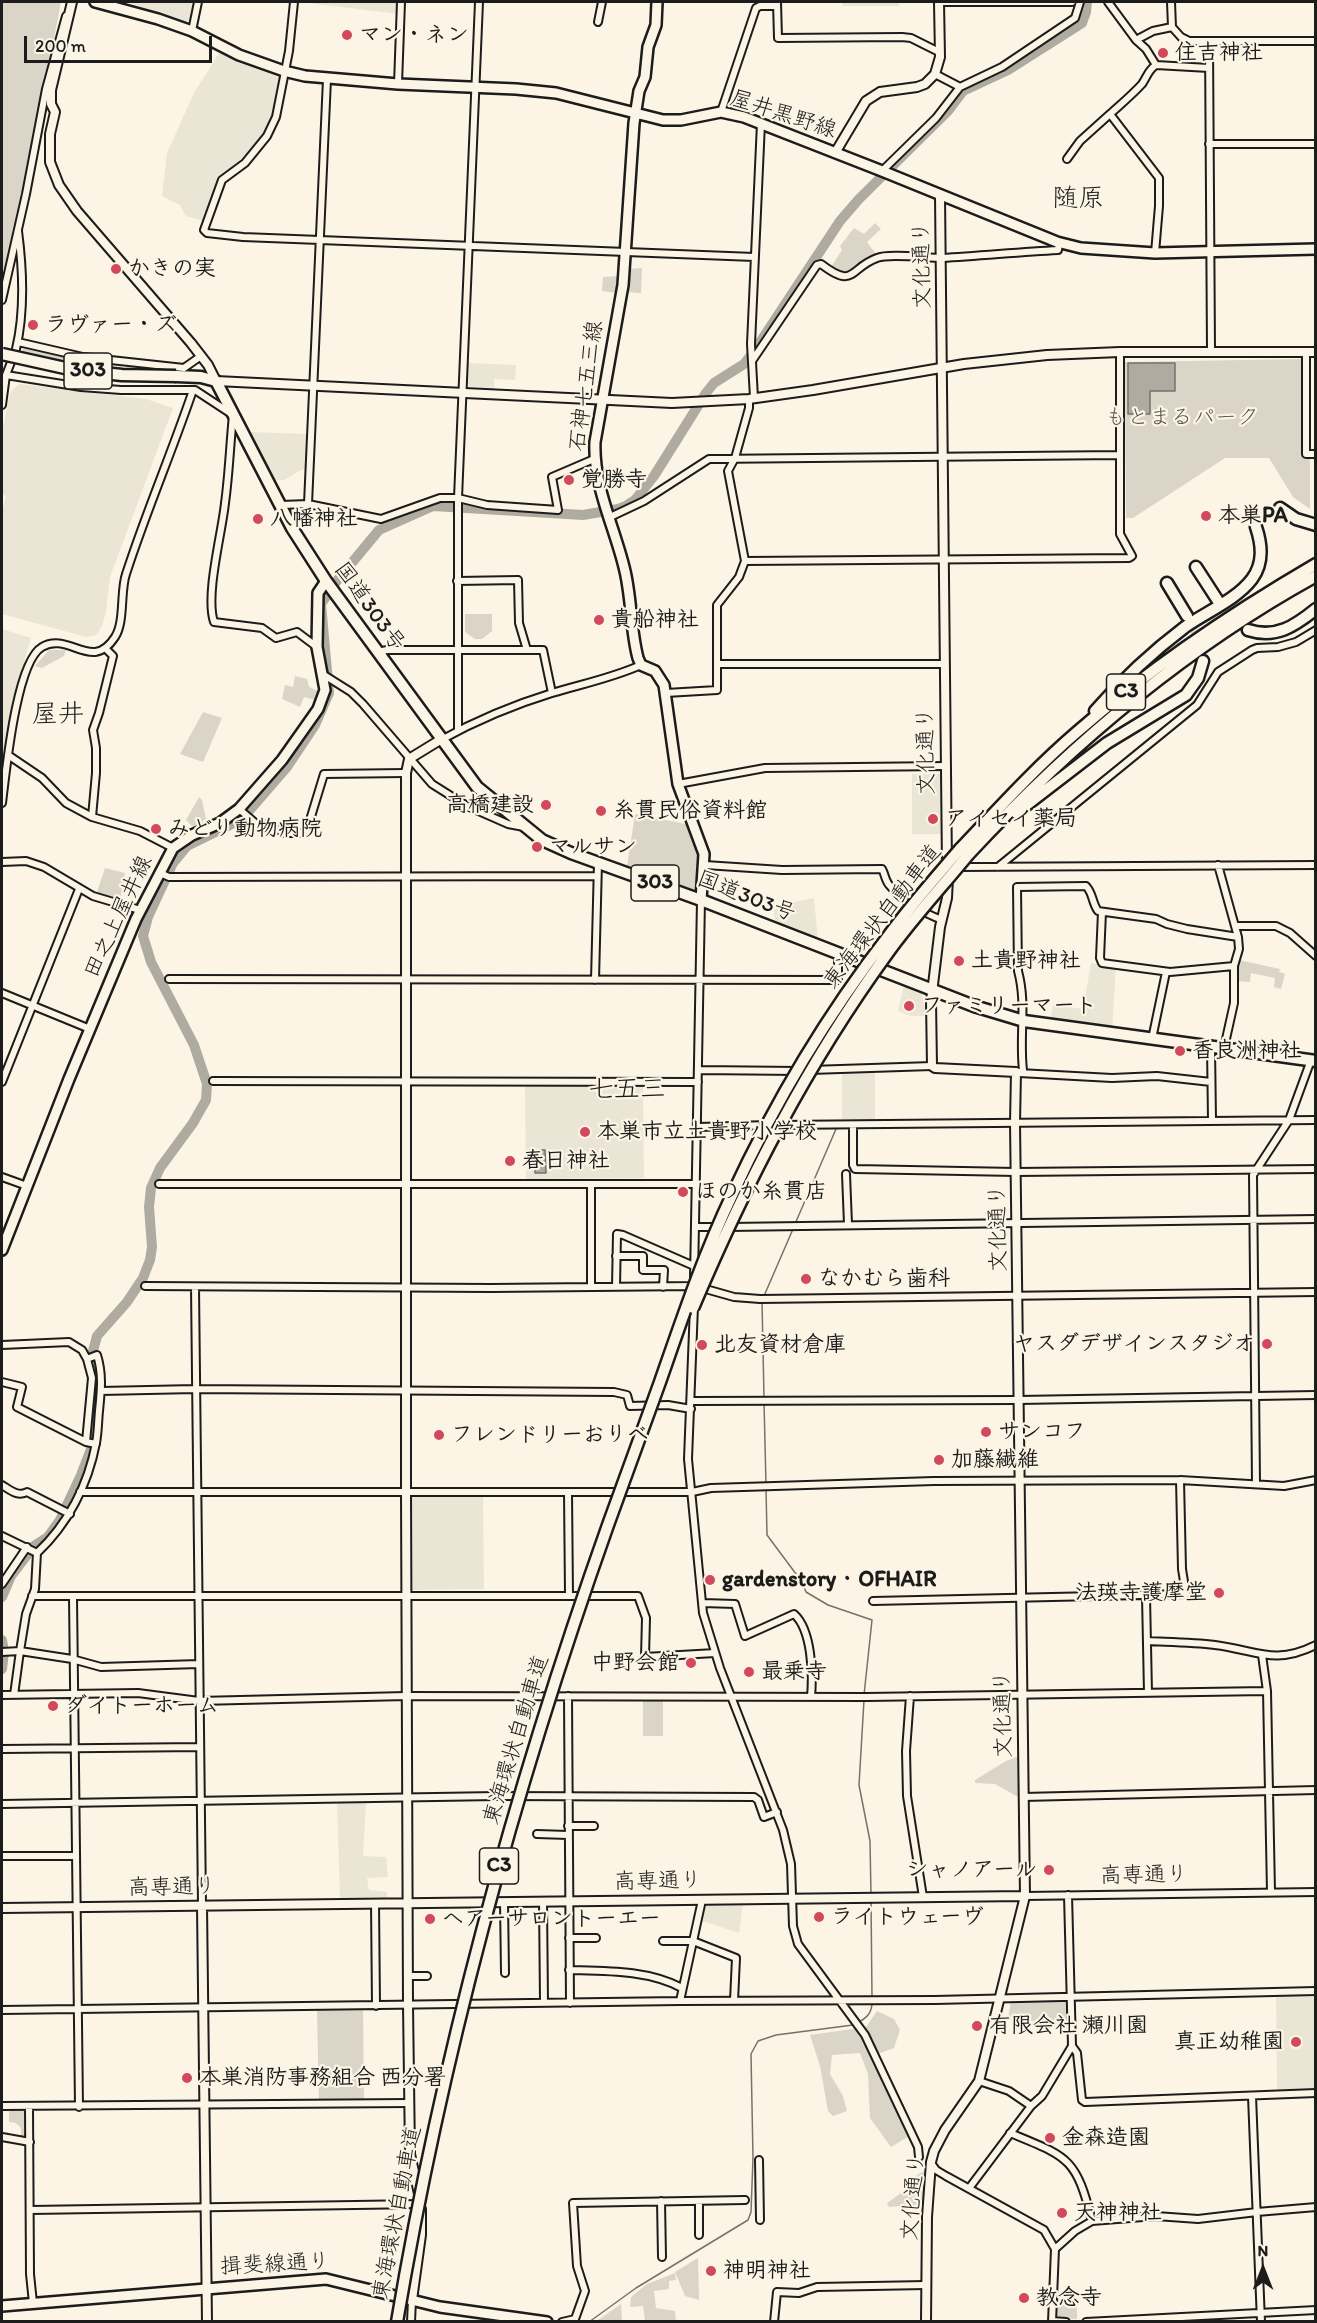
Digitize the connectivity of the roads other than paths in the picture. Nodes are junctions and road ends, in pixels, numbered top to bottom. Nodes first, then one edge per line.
1 (72, 2) edge
2 (95, 2) edge
3 (198, 2) edge
4 (294, 2) edge
5 (401, 2) edge
6 (479, 2) edge
7 (602, 2) edge
8 (657, 2) edge
9 (939, 2) edge
10 (1072, 2) edge
11 (1080, 2) edge
12 (1108, 2) edge
13 (1171, 2) edge
14 (777, 4) edge
15 (598, 22) dead end
16 (1172, 27) junction
17 (192, 32) junction
18 (1136, 40) junction
19 (1316, 40) edge
20 (1209, 42) junction
21 (939, 52) junction
22 (1156, 65) junction
23 (1209, 68) junction
24 (284, 71) junction
25 (935, 74) junction
26 (327, 79) junction
27 (398, 84) junction
28 (960, 87) junction
29 (476, 88) junction
30 (721, 112) junction
31 (1110, 114) junction
32 (636, 115) junction
33 (761, 123) junction
34 (1209, 144) junction
35 (1316, 144) edge
36 (835, 153) junction
37 (1067, 159) dead end
38 (882, 171) junction
39 (940, 195) junction
40 (18, 228) junction
41 (320, 240) junction
42 (1059, 243) junction
43 (469, 245) junction
44 (1316, 249) edge
45 (1210, 251) junction
46 (625, 252) junction
47 (1155, 253) junction
48 (754, 257) junction
49 (942, 258) junction
50 (2, 300) edge
51 (1211, 351) junction
52 (1120, 352) junction
53 (1306, 352) junction
54 (1316, 352) edge
55 (7, 356) edge
56 (201, 356) junction
57 (2, 360) edge
58 (752, 361) junction
59 (942, 367) junction
60 (6, 375) junction
61 (176, 379) junction
62 (216, 381) junction
63 (312, 385) junction
64 (193, 390) junction
65 (463, 393) junction
66 (751, 399) junction
67 (603, 401) junction
68 (2, 405) edge
69 (233, 416) junction
70 (1316, 454) edge
71 (1120, 455) junction
72 (944, 456) junction
73 (594, 459) junction
74 (735, 459) junction
75 (458, 498) junction
76 (308, 504) junction
77 (281, 505) junction
78 (1280, 508) dead end
79 (607, 513) junction
80 (1316, 525) edge
81 (1256, 527) dead end
82 (944, 559) junction
83 (745, 561) junction
84 (1316, 564) edge
85 (1196, 567) dead end
86 (1316, 576) edge
87 (326, 581) junction
88 (457, 581) junction
89 (1167, 584) dead end
90 (1218, 601) dead end
91 (1316, 609) edge
92 (1187, 616) tunnel mouth
93 (1248, 630) dead end
94 (1316, 630) edge
95 (318, 647) junction
96 (106, 649) junction
97 (527, 650) junction
98 (458, 651) junction
99 (378, 652) junction
100 (1203, 661) tunnel mouth
101 (718, 664) junction
102 (944, 664) junction
103 (641, 665) junction
104 (324, 675) junction
105 (552, 693) junction
106 (666, 693) junction
107 (458, 730) junction
108 (1077, 732) junction
109 (440, 740) junction
110 (8, 755) junction
111 (409, 759) junction
112 (946, 766) junction
113 (406, 773) junction
114 (678, 784) junction
115 (2, 803) edge
116 (242, 812) junction
117 (92, 817) junction
118 (524, 826) junction
119 (983, 839) junction
120 (173, 848) junction
121 (964, 852) junction
122 (2, 862) edge
123 (598, 863) junction
124 (705, 865) junction
125 (1218, 865) junction
126 (1316, 865) edge
127 (947, 867) junction
128 (998, 867) junction
129 (160, 873) junction
130 (597, 876) junction
131 (406, 878) junction
132 (79, 889) junction
133 (701, 900) junction
134 (140, 910) junction
135 (1102, 912) junction
136 (942, 920) junction
137 (1235, 926) junction
138 (1238, 937) junction
139 (838, 953) junction
140 (1316, 956) edge
141 (1234, 966) junction
142 (1166, 972) junction
143 (169, 979) dead end
144 (700, 979) junction
145 (595, 980) junction
146 (406, 981) junction
147 (934, 990) junction
148 (2, 993) edge
149 (33, 1005) junction
150 (1024, 1021) junction
151 (90, 1029) junction
152 (1152, 1039) junction
153 (1211, 1047) junction
154 (1224, 1048) junction
155 (1313, 1061) edge
156 (932, 1066) junction
157 (698, 1070) junction
158 (213, 1081) dead end
159 (407, 1081) junction
160 (2, 1082) edge
161 (698, 1082) junction
162 (1211, 1082) junction
163 (1212, 1120) junction
164 (1289, 1120) junction
165 (1316, 1120) edge
166 (1015, 1123) junction
167 (853, 1125) junction
168 (698, 1127) junction
169 (1316, 1169) edge
170 (1257, 1170) junction
171 (1016, 1172) junction
172 (846, 1174) dead end
173 (2, 1177) edge
174 (159, 1184) dead end
175 (407, 1184) junction
176 (591, 1184) junction
177 (697, 1184) junction
178 (27, 1186) junction
179 (1316, 1219) edge
180 (1254, 1220) junction
181 (848, 1224) junction
182 (1017, 1224) junction
183 (695, 1227) junction
184 (2, 1250) edge
185 (616, 1256) junction
186 (694, 1266) junction
187 (145, 1286) dead end
188 (695, 1286) junction
189 (195, 1287) junction
190 (407, 1287) junction
191 (591, 1287) junction
192 (616, 1287) junction
193 (663, 1287) junction
194 (1316, 1292) edge
195 (1256, 1293) junction
196 (1018, 1295) junction
197 (2, 1345) edge
198 (90, 1357) junction
199 (2, 1382) edge
200 (195, 1389) junction
201 (407, 1389) junction
202 (101, 1391) junction
203 (1255, 1394) junction
204 (1316, 1395) edge
205 (1019, 1400) junction
206 (692, 1401) junction
207 (692, 1409) junction
208 (86, 1442) junction
209 (96, 1444) junction
210 (1180, 1480) junction
211 (1316, 1480) edge
212 (1020, 1482) junction
213 (1256, 1484) junction
214 (2, 1485) edge
215 (80, 1492) junction
216 (406, 1492) junction
217 (568, 1492) junction
218 (692, 1492) junction
219 (197, 1493) junction
220 (70, 1514) junction
221 (2, 1536) edge
222 (27, 1547) junction
223 (38, 1553) junction
224 (2, 1584) edge
225 (406, 1594) junction
226 (569, 1594) junction
227 (32, 1596) junction
228 (199, 1596) junction
229 (1146, 1596) junction
230 (73, 1597) junction
231 (1021, 1598) junction
232 (873, 1601) dead end
233 (703, 1603) junction
234 (1148, 1641) junction
235 (1316, 1645) edge
236 (20, 1651) junction
237 (5, 1652) edge
238 (715, 1653) junction
239 (1262, 1655) junction
240 (73, 1659) junction
241 (199, 1664) junction
242 (1267, 1691) junction
243 (1148, 1693) junction
244 (73, 1694) junction
245 (2, 1695) edge
246 (14, 1695) junction
247 (730, 1695) junction
248 (406, 1696) junction
249 (568, 1696) junction
250 (910, 1696) junction
251 (1022, 1696) junction
252 (811, 1697) junction
253 (199, 1701) junction
254 (200, 1747) junction
255 (75, 1748) junction
256 (2, 1749) edge
257 (1316, 1790) edge
258 (1269, 1792) junction
259 (568, 1797) junction
260 (1023, 1797) junction
261 (407, 1798) junction
262 (201, 1802) junction
263 (2, 1804) edge
264 (75, 1804) junction
265 (777, 1812) junction
266 (568, 1826) junction
267 (594, 1826) dead end
268 (537, 1834) dead end
269 (568, 1835) junction
270 (2, 1856) edge
271 (76, 1856) junction
272 (1271, 1892) junction
273 (1316, 1892) edge
274 (1068, 1895) junction
275 (1025, 1896) junction
276 (923, 1897) junction
277 (793, 1899) junction
278 (702, 1900) junction
279 (543, 1901) junction
280 (568, 1901) junction
281 (504, 1902) junction
282 (375, 1903) junction
283 (407, 1903) junction
284 (202, 1906) junction
285 (77, 1907) junction
286 (2, 1908) edge
287 (569, 1938) junction
288 (596, 1938) dead end
289 (663, 1941) dead end
290 (693, 1941) junction
291 (569, 1970) junction
292 (505, 1973) dead end
293 (408, 1976) junction
294 (427, 1976) dead end
295 (682, 1988) junction
296 (1316, 1991) edge
297 (1070, 1996) junction
298 (1000, 1998) junction
299 (680, 2001) junction
300 (734, 2001) junction
301 (839, 2001) junction
302 (544, 2003) junction
303 (570, 2003) junction
304 (408, 2005) junction
305 (376, 2006) junction
306 (203, 2009) junction
307 (2, 2010) edge
308 (78, 2010) junction
309 (1072, 2046) junction
310 (979, 2080) junction
311 (1316, 2093) edge
312 (1252, 2096) junction
313 (410, 2103) junction
314 (2, 2106) edge
315 (29, 2106) junction
316 (204, 2106) junction
317 (1031, 2106) junction
318 (79, 2107) junction
319 (1010, 2133) junction
320 (2, 2137) edge
321 (30, 2142) junction
322 (919, 2157) dead end
323 (759, 2160) dead end
324 (931, 2162) junction
325 (970, 2187) junction
326 (745, 2200) dead end
327 (661, 2201) junction
328 (699, 2201) junction
329 (421, 2204) junction
330 (205, 2207) junction
331 (1316, 2207) edge
332 (31, 2210) junction
333 (1257, 2212) junction
334 (760, 2220) dead end
335 (1092, 2221) junction
336 (699, 2235) dead end
337 (1054, 2249) junction
338 (663, 2257) dead end
339 (926, 2285) junction
340 (206, 2288) junction
341 (412, 2300) junction
342 (33, 2303) junction
343 (2, 2306) edge
344 (1316, 2310) edge
345 (1261, 2312) junction
346 (1053, 2321) edge
347 (207, 2322) edge
348 (397, 2322) edge
349 (411, 2322) edge
350 (547, 2322) edge
351 (562, 2322) edge
352 (774, 2322) edge
353 (926, 2322) edge
354 (1066, 2322) edge
355 (1086, 2322) edge
356 (1261, 2322) edge

1 - 40 street
1 - 56 street
2 - 17 main road, 屋井黒野線
3 - 17 street
4 - 24 street
5 - 27 street
6 - 29 street
7 - 15 street
8 - 32 main road, 石神七五三線
9 - 10 street
9 - 21 street
11 - 28 street
12 - 18 street
13 - 16 street
14 - 21 street
14 - 30 street
16 - 18 street
16 - 20 street
17 - 24 main road, 屋井黒野線
18 - 22 street
19 - 20 street
20 - 23 street
21 - 25 street
22 - 23 street
22 - 31 street
23 - 34 street
24 - 26 main road, 屋井黒野線
24 - 41 street
25 - 28 street
25 - 36 street
26 - 27 main road, 屋井黒野線
26 - 41 street
27 - 29 main road, 屋井黒野線
28 - 38 street
29 - 32 main road, 屋井黒野線
29 - 43 street
30 - 32 main road, 屋井黒野線
30 - 33 main road, 屋井黒野線
31 - 37 street
31 - 47 street
32 - 46 main road, 石神七五三線
33 - 36 main road, 屋井黒野線
33 - 48 street
34 - 35 street
34 - 45 street
36 - 38 main road, 屋井黒野線
38 - 39 main road, 屋井黒野線
39 - 42 main road, 屋井黒野線
39 - 49 street, 文化通り
40 - 50 street
40 - 56 street
41 - 43 street
41 - 63 street
42 - 47 main road, 屋井黒野線
42 - 49 street
43 - 46 street
43 - 65 street
44 - 45 main road, 屋井黒野線
45 - 47 main road, 屋井黒野線
45 - 51 street
46 - 48 street
46 - 67 main road, 石神七五三線
48 - 58 street
49 - 58 street
49 - 59 street, 文化通り
51 - 52 street
51 - 53 street
52 - 59 street
52 - 71 street
53 - 54 street
53 - 70 street
55 - 60 street
55 - 61 highway, 303, bridge
56 - 62 street
57 - 61 highway, 303
58 - 66 street
59 - 66 street
59 - 72 street, 文化通り
60 - 64 street
60 - 68 street
61 - 62 highway, 303
62 - 63 street
62 - 69 highway, 国道303号 / 303
63 - 65 street
63 - 76 street
64 - 69 street
64 - 96 street
65 - 67 street
65 - 75 street
66 - 67 street
66 - 74 street
67 - 73 main road, 石神七五三線
69 - 77 highway, 国道303号 / 303
69 - 95 street
71 - 72 street
71 - 82 street
72 - 74 street
72 - 82 street, 文化通り
73 - 75 street
73 - 79 main road, 石神七五三線
74 - 79 street
74 - 83 street
75 - 76 street
75 - 88 street
76 - 77 street
77 - 87 highway, 国道303号 / 303
78 - 80 highway
79 - 103 main road, 石神七五三線
81 - 108 highway
82 - 83 street
82 - 102 street, 文化通り
83 - 101 street
84 - 108 highway, 東海環状自動車道 / C3
85 - 90 highway
86 - 119 highway, 東海環状自動車道 / C3
87 - 95 main road, 田之上屋井線
87 - 99 highway, 国道303号 / 303
88 - 97 street
88 - 98 street
89 - 92 highway
91 - 93 highway
94 - 128 street
95 - 104 main road, 田之上屋井線
96 - 110 street
96 - 117 street
97 - 98 street
97 - 105 street
98 - 99 street
98 - 107 street
99 - 109 highway, 国道303号 / 303
100 - 119 highway
101 - 102 street
101 - 106 street
102 - 112 street, 文化通り
103 - 105 street
103 - 106 main road
104 - 111 street
104 - 116 main road, 田之上屋井線
105 - 107 street
106 - 114 main road
107 - 109 street
108 - 121 highway, 東海環状自動車道 / C3
109 - 111 street
109 - 118 highway, 国道303号 / 303
110 - 115 street
110 - 117 street
111 - 113 street
111 - 118 street
112 - 114 street
112 - 127 street, 文化通り
113 - 116 street
113 - 131 street
114 - 124 main road
116 - 120 main road, 田之上屋井線
117 - 120 street
118 - 123 highway, 国道303号 / 303
119 - 121 highway, 東海環状自動車道 / C3
120 - 129 main road, 田之上屋井線
121 - 348 highway, 東海環状自動車道 / C3, bridge
122 - 132 street
123 - 130 street
123 - 133 highway, 国道303号 / 303
124 - 133 main road
124 - 136 street
125 - 126 street
125 - 128 street
125 - 137 street
127 - 128 street
127 - 136 street, 文化通り
129 - 131 street
129 - 134 main road, 田之上屋井線
130 - 131 street
130 - 145 street
131 - 146 street
132 - 134 street
132 - 149 street
133 - 139 highway, 国道303号 / 303
133 - 144 street
134 - 151 main road, 田之上屋井線
135 - 138 street
135 - 142 street
135 - 150 street
136 - 147 street, 文化通り
137 - 138 street
137 - 140 street
138 - 141 street
139 - 144 street
139 - 147 highway, 国道303号 / 303
141 - 142 street
141 - 154 street
142 - 152 street
143 - 146 street
144 - 145 street
144 - 157 street
145 - 146 street
146 - 159 street
147 - 150 highway, 国道303号 / 303
147 - 156 street, 文化通り
148 - 149 street
149 - 151 street
149 - 160 street
150 - 152 highway, 国道303号 / 303
150 - 162 street
151 - 178 main road, 田之上屋井線
152 - 153 highway, 国道303号 / 303
153 - 154 highway, 国道303号 / 303
153 - 162 street
154 - 155 highway, 国道303号 / 303
155 - 164 street
156 - 157 street
156 - 166 street, 文化通り
157 - 161 street
158 - 159 street
159 - 161 street
159 - 175 street
161 - 168 street
162 - 163 street
163 - 164 street
163 - 166 street
164 - 165 street
164 - 170 street
166 - 167 street
166 - 171 street, 文化通り
167 - 168 street
167 - 171 street
168 - 177 street
169 - 170 street
170 - 171 street
170 - 180 street
171 - 182 street, 文化通り
172 - 181 street
173 - 178 street
174 - 175 street
175 - 176 street
175 - 190 street
176 - 177 street
176 - 191 street
177 - 183 street
178 - 184 main road, 田之上屋井線
179 - 180 street
180 - 182 street
180 - 195 street
181 - 182 street
181 - 183 street
182 - 196 street, 文化通り
183 - 186 street
185 - 186 street
185 - 192 street
185 - 193 street
186 - 188 street
187 - 189 street
188 - 193 street
188 - 196 street
188 - 206 street
189 - 190 street
189 - 200 street
190 - 191 street
190 - 201 street
191 - 192 street
192 - 193 street
194 - 195 street
195 - 196 street
195 - 203 street
196 - 205 street, 文化通り
197 - 198 street
198 - 202 street
198 - 208 street
199 - 208 street
200 - 201 street
200 - 202 street
200 - 219 street
201 - 207 street
201 - 216 street
202 - 209 street
203 - 204 street
203 - 205 street
203 - 213 street
205 - 206 street
205 - 212 street, 文化通り
206 - 207 street
207 - 218 street
208 - 209 street
209 - 215 street
210 - 212 street
210 - 213 street
210 - 229 street
211 - 213 street
212 - 218 street
212 - 231 street, 文化通り
214 - 220 street
215 - 219 street
215 - 220 street
216 - 217 street
216 - 219 street
216 - 225 street
217 - 218 street
217 - 226 street
218 - 233 street
219 - 228 street
220 - 223 street
221 - 222 street
222 - 223 street
222 - 224 street
223 - 227 street
225 - 226 street
225 - 228 street
225 - 248 street
226 - 238 street
227 - 230 street
227 - 236 street
228 - 230 street
228 - 241 street
229 - 231 street
229 - 234 street
230 - 240 street
231 - 232 street
231 - 251 street, 文化通り
233 - 238 street
233 - 252 street
234 - 239 street
234 - 243 street
235 - 239 street
236 - 237 street
236 - 240 street
236 - 246 street
238 - 247 street
239 - 242 street
240 - 241 street
240 - 244 street
241 - 253 street
242 - 243 street
242 - 258 street
243 - 251 street
244 - 246 street
244 - 253 street
244 - 255 street
245 - 246 street
247 - 249 street
247 - 252 street
247 - 265 street
248 - 249 street
248 - 253 street
248 - 261 street
249 - 259 street
250 - 251 street
250 - 252 street
250 - 276 street
251 - 260 street, 文化通り
253 - 254 street
254 - 255 street
254 - 262 street
255 - 256 street
255 - 264 street
257 - 258 street
258 - 260 street
258 - 272 street
259 - 261 street
259 - 265 street
259 - 266 street
260 - 275 street, 文化通り
261 - 262 street
261 - 283 street
262 - 264 street
262 - 284 street
263 - 264 street
264 - 271 street
265 - 277 street
266 - 267 street
266 - 269 street
268 - 269 street
269 - 280 street
270 - 271 street
271 - 285 street
272 - 273 street, 高専通り
272 - 274 street, 高専通り
274 - 275 street, 高専通り
274 - 297 street
275 - 276 street, 高専通り
275 - 298 street, 文化通り
276 - 277 street, 高専通り
277 - 278 street, 高専通り
277 - 301 street
278 - 280 street, 高専通り
278 - 290 street
279 - 280 street, 高専通り
279 - 281 street, 高専通り
279 - 302 street
280 - 287 street
281 - 283 street, 高専通り
281 - 292 street
282 - 283 street, 高専通り
282 - 284 street, 高専通り
282 - 305 street
283 - 293 street
284 - 285 street, 高専通り
284 - 306 street
285 - 286 street, 高専通り
285 - 308 street
287 - 288 street
287 - 291 street
289 - 290 street
290 - 295 street
290 - 300 street
291 - 295 street
291 - 303 street
293 - 294 street
293 - 304 street
295 - 299 street
296 - 297 street
297 - 298 street
297 - 309 street
298 - 301 street
298 - 310 street, 文化通り
299 - 300 street
299 - 303 street
300 - 301 street
301 - 322 street
302 - 303 street
302 - 304 street
304 - 305 street
304 - 313 street
305 - 306 street
306 - 308 street
306 - 316 street
307 - 308 street
308 - 318 street
309 - 312 street
309 - 317 street
310 - 317 street
310 - 324 street, 文化通り
311 - 312 street
312 - 333 street
313 - 316 street
313 - 329 street
314 - 315 street
315 - 318 street
315 - 321 street
316 - 318 street
316 - 330 street
317 - 319 street
319 - 325 street
319 - 335 street
320 - 321 street
321 - 332 street
323 - 334 street
324 - 325 street
324 - 339 street, 文化通り
325 - 337 street
326 - 328 street
327 - 328 street
327 - 338 street
327 - 351 street
328 - 336 street
329 - 330 street
329 - 341 street
330 - 332 street
330 - 340 street
331 - 333 street
332 - 342 street
333 - 335 street
333 - 345 street
335 - 337 street
337 - 346 street
339 - 352 street
339 - 353 street, 文化通り
340 - 341 main road, 揖斐線通り
340 - 342 main road, 揖斐線通り
340 - 347 street
341 - 349 street
341 - 350 main road, 揖斐線通り
342 - 343 main road, 揖斐線通り
344 - 345 street
345 - 355 street
345 - 356 street
346 - 354 street

